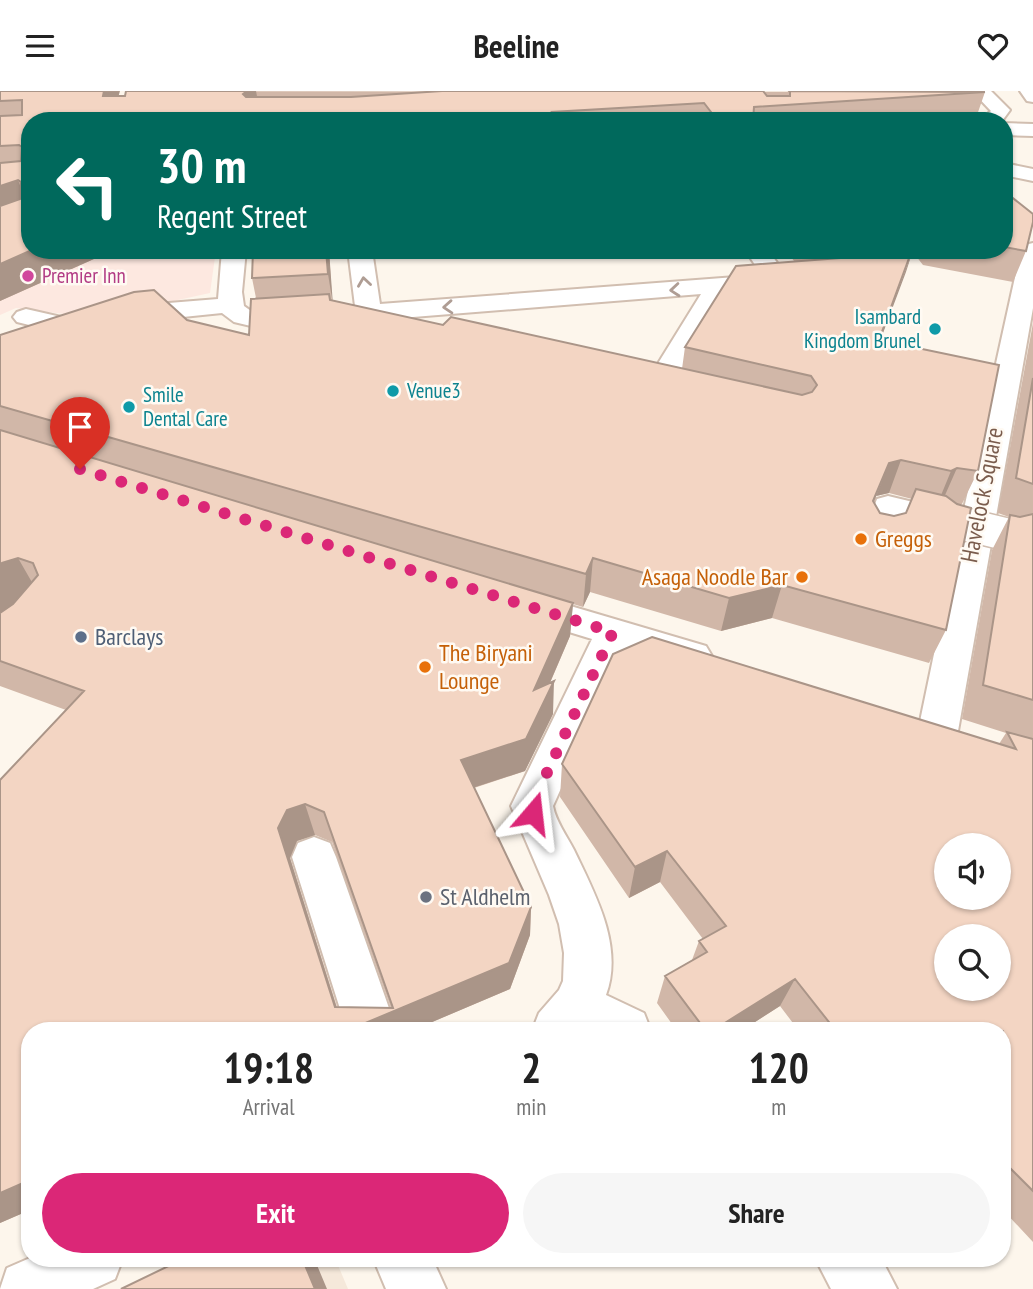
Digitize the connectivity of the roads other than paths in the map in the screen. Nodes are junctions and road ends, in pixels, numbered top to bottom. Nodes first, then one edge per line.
1 (981, 91) edge
2 (997, 91) edge
3 (1029, 91) edge
4 (1033, 97) edge
5 (999, 112) edge
6 (1033, 112) edge
7 (1013, 129) edge
8 (1033, 130) edge
9 (1013, 171) edge
10 (1033, 175) edge
11 (1013, 184) edge
12 (1033, 187) edge
13 (1030, 246) edge
14 (234, 259) edge
15 (361, 259) edge
16 (762, 259) edge
17 (778, 281) junction
18 (807, 282) edge
19 (718, 286) junction
20 (528, 301) junction
21 (231, 305) junction
22 (369, 313) junction
23 (26, 317) dead end
24 (520, 330) edge
25 (712, 398) edge
26 (880, 536) edge
27 (1019, 538) edge
28 (493, 596) edge
29 (613, 632) junction
30 (718, 664) edge
31 (974, 742) edge
32 (314, 857) dead end
33 (567, 1019) edge
34 (369, 1022) edge
35 (75, 1267) edge
36 (406, 1267) edge
37 (851, 1267) edge
38 (28, 1289) edge
39 (416, 1289) edge
40 (867, 1289) edge

1 - 5 street
2 - 6 street
3 - 4 street
7 - 8 street
9 - 10 street
11 - 12 street
13 - 31 street, Havelock Square
14 - 21 street
22 -> 15 street
16 - 17 street
17 - 18 street
17 - 19 street
19 -> 20 street
19 - 25 street
20 -> 22 street
20 - 24 street
21 - 22 street
21 - 23 street
26 - 27 street, bridge
28 - 29 street
29 - 30 street
29 - 33 street
32 - 34 street
35 - 38 street
36 - 39 street
37 - 40 street

